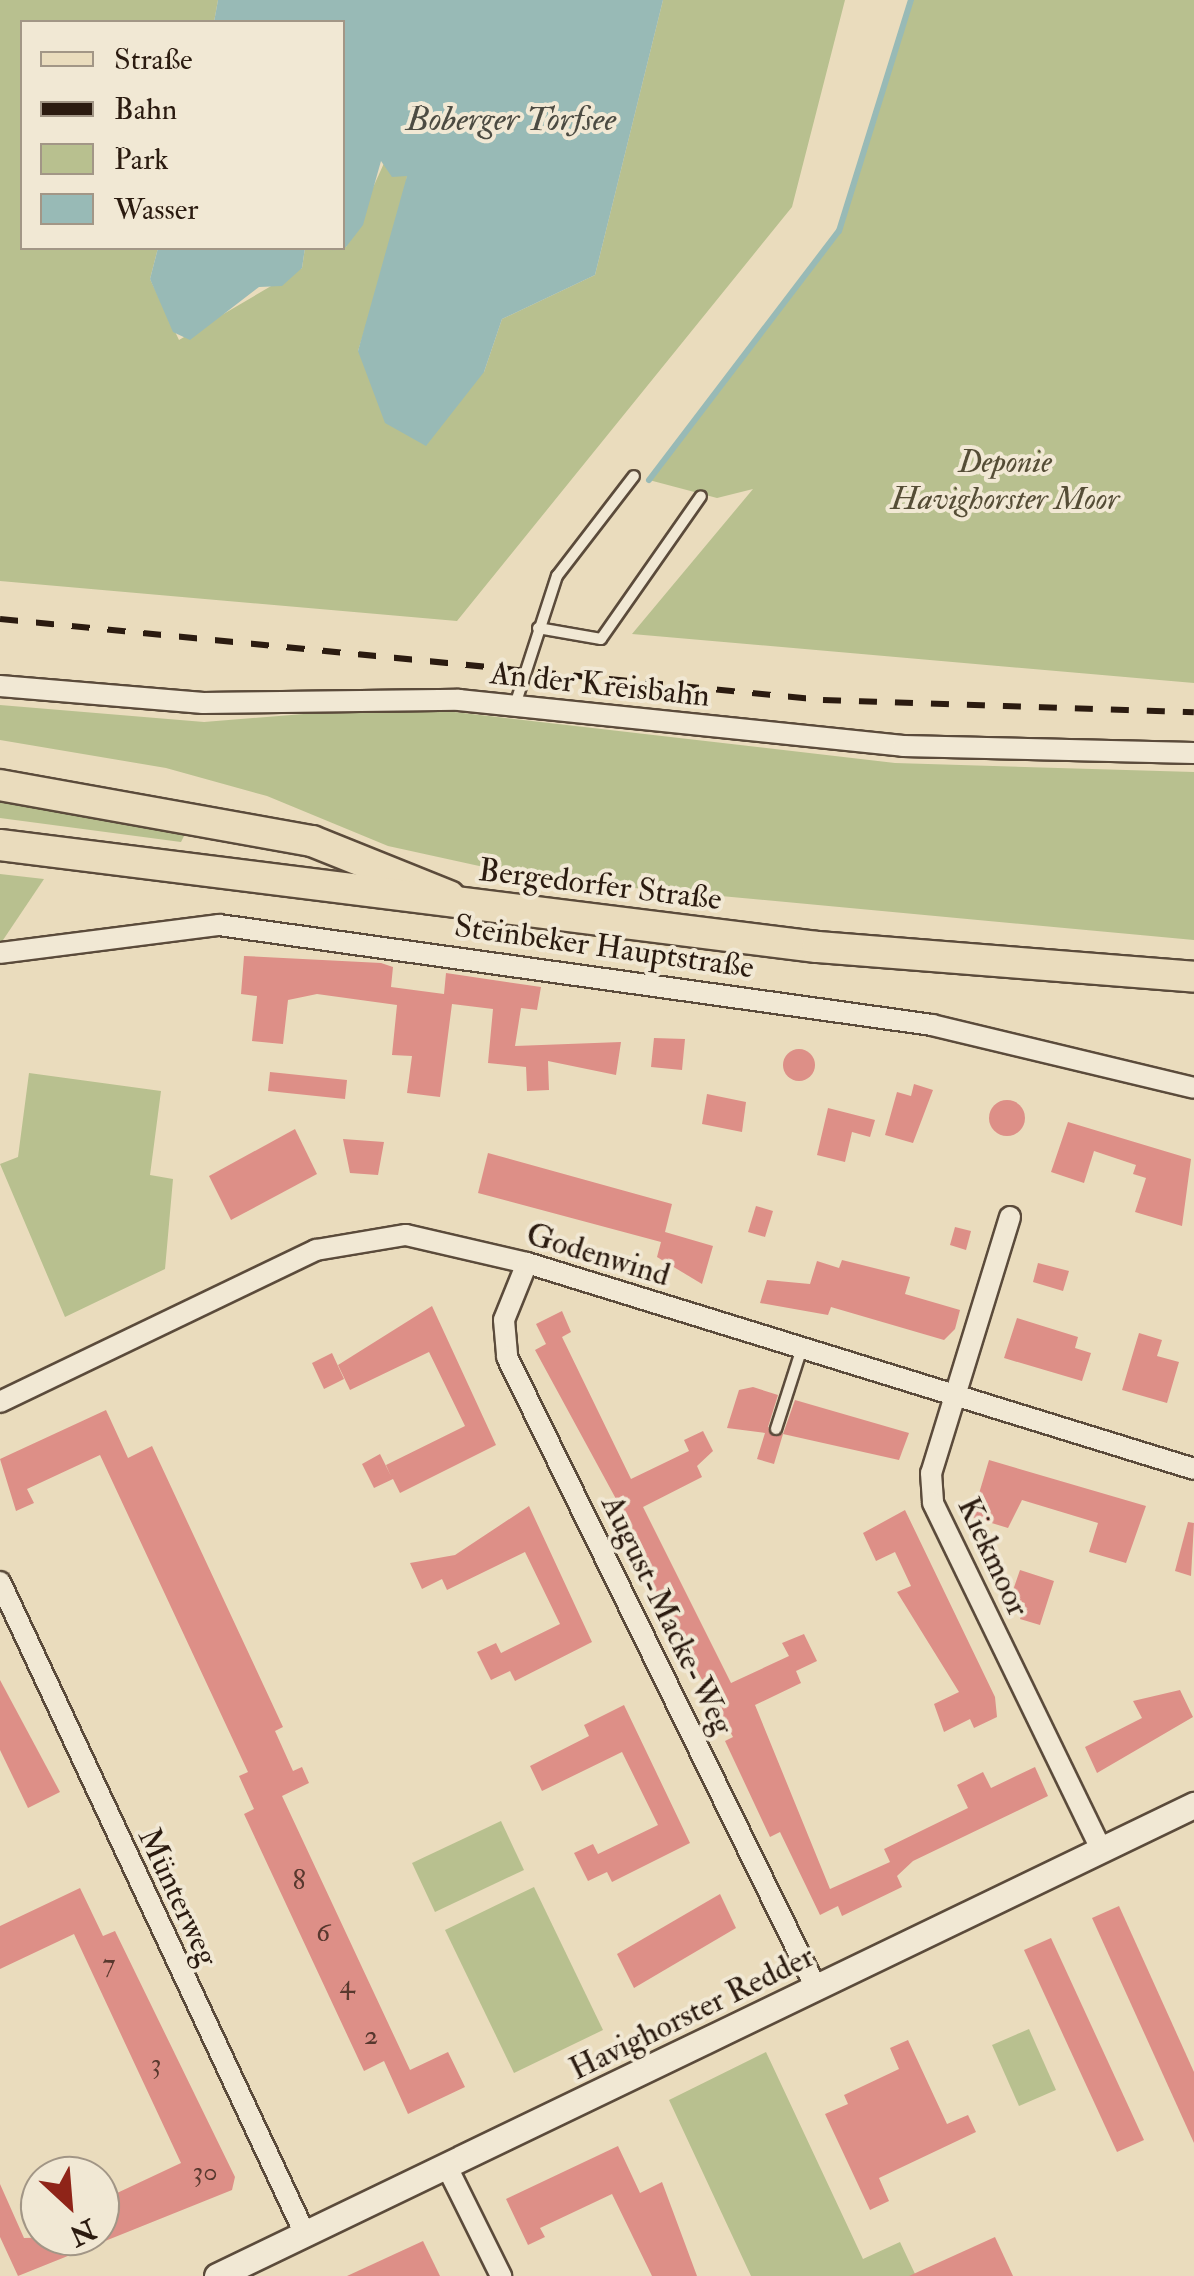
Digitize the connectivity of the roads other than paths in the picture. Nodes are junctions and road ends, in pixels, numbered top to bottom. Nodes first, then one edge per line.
1 (634, 476) dead end
2 (701, 496) dead end
3 (538, 628) junction
4 (0, 686) edge
5 (514, 706) junction
6 (1194, 753) edge
7 (0, 785) edge
8 (0, 845) edge
9 (464, 904) junction
10 (0, 953) edge
11 (1194, 977) edge
12 (1194, 1088) edge
13 (1010, 1217) dead end
14 (526, 1263) junction
15 (802, 1348) junction
16 (953, 1395) junction
17 (0, 1402) edge
18 (776, 1429) dead end
19 (1194, 1470) edge
20 (0, 1582) edge
21 (1194, 1805) edge
22 (1102, 1852) junction
23 (816, 1988) junction
24 (448, 2167) junction
25 (305, 2234) junction
26 (216, 2276) edge
27 (501, 2276) edge

1 - 3 lane
2 - 3 lane
3 - 5 lane
4 - 5 street, An der Kreisbahn
5 - 6 street, An der Kreisbahn
7 - 9 main road
8 - 9 main road, Bergedorfer Straße
9 - 11 main road, Bergedorfer Straße
10 - 12 street, Steinbeker Hauptstraße
13 - 16 street, Kiekmoor
14 - 15 street, Godenwind
14 - 17 street, Godenwind
14 - 23 street, August-Macke-Weg
15 - 16 street, Godenwind
15 - 18 lane
16 - 19 street, Godenwind
16 - 22 street, Kiekmoor
20 - 25 street, Münterweg
21 - 22 street, Havighorster Redder
22 - 23 street, Havighorster Redder
23 - 24 street, Havighorster Redder
24 - 25 street, Havighorster Redder
24 - 27 street
25 - 26 street, Havighorster Redder

